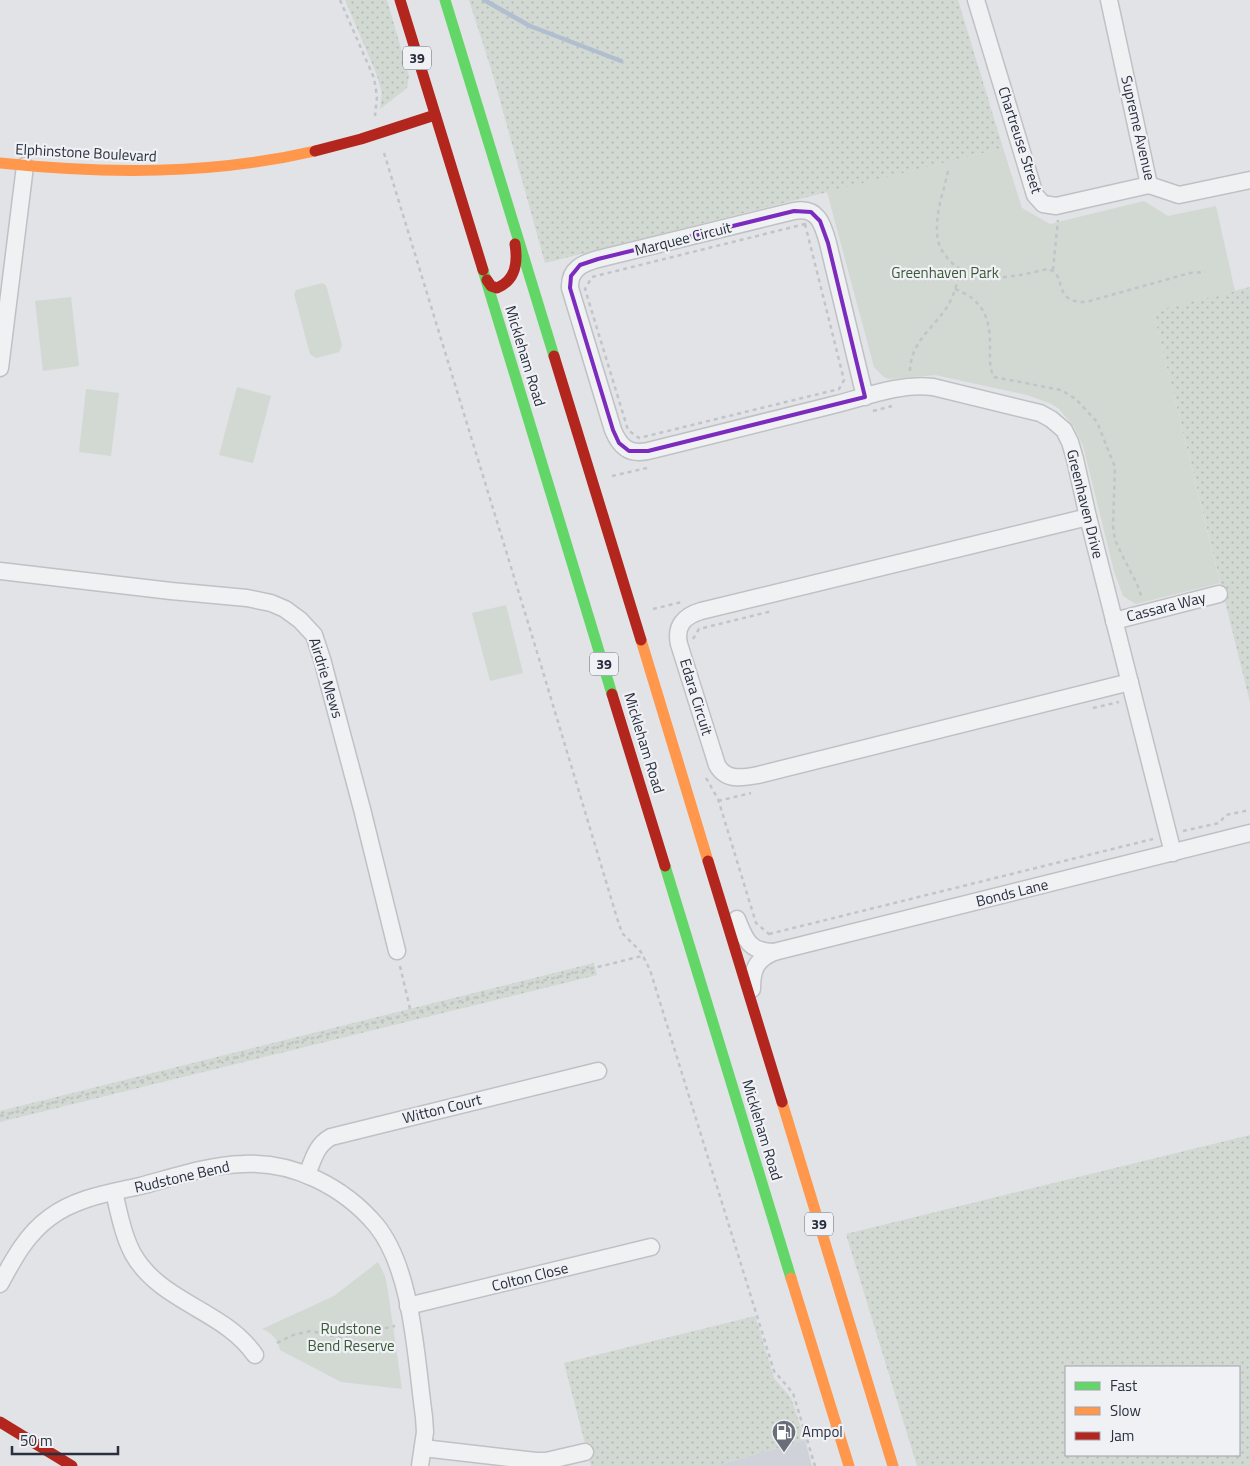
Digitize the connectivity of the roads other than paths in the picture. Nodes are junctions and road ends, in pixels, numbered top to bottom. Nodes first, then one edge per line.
1 (400, 0) edge
2 (445, 0) edge
3 (976, 0) edge
4 (1109, 0) edge
5 (435, 116) junction
6 (0, 163) edge
7 (25, 166) junction
8 (1250, 180) edge
9 (1149, 185) junction
10 (505, 197) junction
11 (487, 280) junction
12 (0, 368) edge
13 (866, 405) junction
14 (649, 459) joint
15 (1088, 517) junction
16 (0, 571) edge
17 (1219, 594) dead end
18 (1114, 620) junction
19 (1121, 690) junction
20 (677, 758) junction
21 (1250, 833) edge
22 (1173, 853) junction
23 (397, 950) road end
24 (774, 952) junction
25 (753, 1007) junction
26 (598, 1070) dead end
27 (307, 1175) junction
28 (114, 1192) junction
29 (651, 1248) dead end
30 (0, 1284) edge
31 (408, 1306) junction
32 (255, 1355) dead end
33 (0, 1422) edge
34 (423, 1448) junction
35 (585, 1452) dead end
36 (72, 1466) edge
37 (420, 1466) edge
38 (849, 1466) edge
39 (893, 1466) edge

1 - 5 main road, Mickleham Road / 39
2 - 10 main road, Mickleham Road / 39
3 - 9 street, Chartreuse Street
4 - 9 street, Supreme Avenue
5 - 7 main road, Elphinstone Boulevard
5 - 11 main road, Mickleham Road / 39
6 - 7 main road, Elphinstone Boulevard
7 - 12 street
8 - 9 street, Supreme Avenue
10 - 11 main road
10 - 20 main road, Mickleham Road / 39
11 - 38 main road, Mickleham Road / 39
13 - 14 street, Greenhaven Drive
13 - 14 street, Marquee Circuit
13 - 15 street, Greenhaven Drive
15 - 18 street, Greenhaven Drive
15 - 19 street, Edara Circuit
16 - 23 street, Airdrie Mews
17 - 18 street, Cassara Way
18 - 19 street, Greenhaven Drive
19 - 22 street, Greenhaven Drive
20 - 24 street
20 - 25 main road, Mickleham Road / 39
21 - 22 street, Bonds Lane
22 - 24 street, Bonds Lane
24 - 25 street
25 - 39 main road, Mickleham Road / 39
26 - 27 street, Witton Court
27 - 28 street, Rudstone Bend
27 - 31 street, Rudstone Bend
28 - 30 street, Rudstone Bend
28 - 32 street
29 - 31 street, Colton Close
31 - 34 street, Rudstone Bend
33 - 36 main road
34 - 35 street
34 - 37 street, Rudstone Bend

